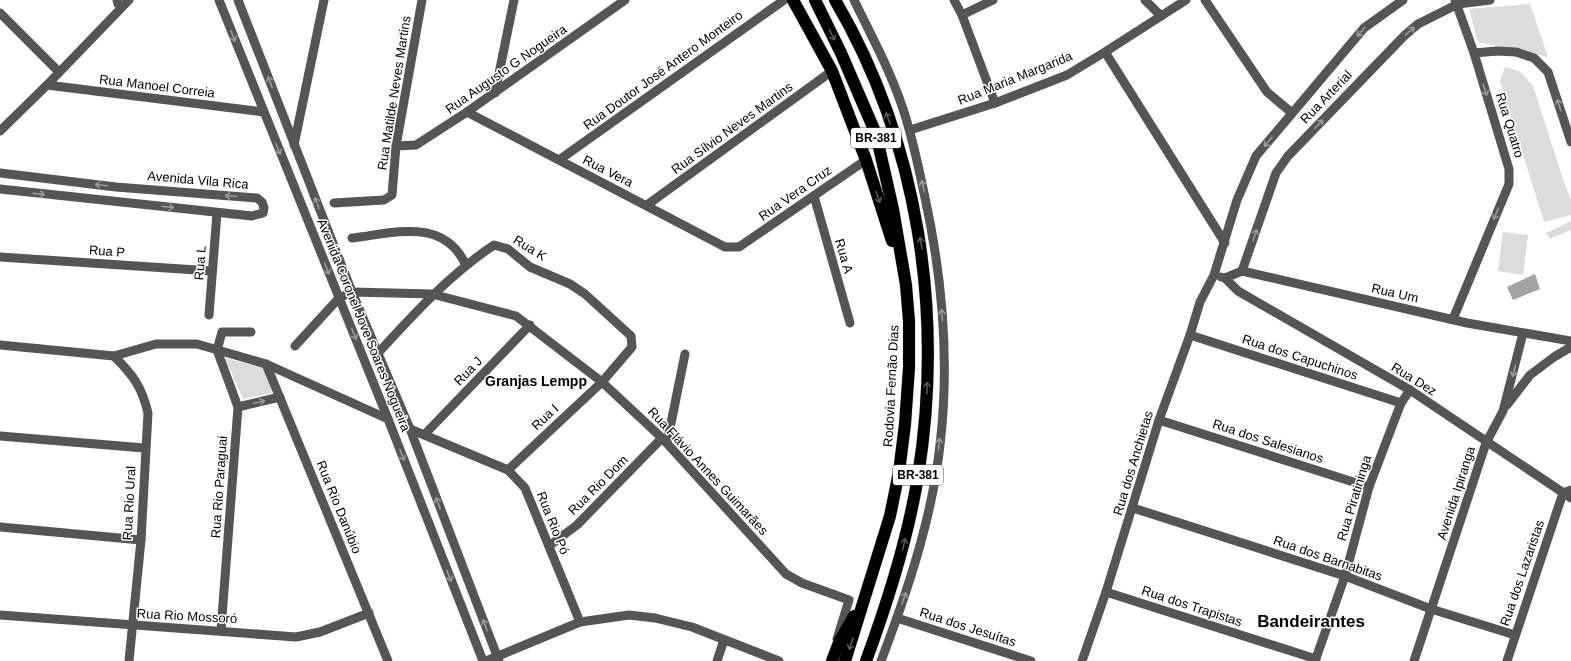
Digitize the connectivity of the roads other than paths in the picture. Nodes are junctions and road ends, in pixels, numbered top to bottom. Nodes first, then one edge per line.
1 (129, 0) edge
2 (219, 0) edge
3 (238, 0) edge
4 (324, 0) edge
5 (422, 0) edge
6 (514, 0) edge
7 (625, 0) edge
8 (784, 0) edge
9 (793, 0) edge
10 (815, 0) edge
11 (836, 0) edge
12 (854, 0) edge
13 (954, 0) edge
14 (993, 0) edge
15 (1145, 0) edge
16 (1186, 0) edge
17 (1205, 0) edge
18 (1403, 0) edge
19 (1490, 0) edge
20 (1457, 2) edge
21 (118, 3) edge
22 (0, 13) edge
23 (962, 15) junction
24 (1161, 16) junction
25 (1105, 52) junction
26 (1474, 53) junction
27 (832, 71) junction
28 (59, 72) junction
29 (47, 85) junction
30 (495, 93) junction
31 (995, 103) junction
32 (264, 112) junction
33 (467, 112) junction
34 (1292, 113) junction
35 (910, 130) junction
36 (0, 131) edge
37 (1571, 142) edge
38 (294, 145) junction
39 (396, 146) junction
40 (558, 160) junction
41 (866, 160) junction
42 (0, 173) edge
43 (0, 189) edge
44 (814, 196) junction
45 (334, 203) dead end
46 (647, 205) junction
47 (217, 213) junction
48 (352, 238) dead end
49 (1225, 242) junction
50 (739, 247) joint
51 (0, 256) edge
52 (466, 265) junction
53 (212, 271) junction
54 (1242, 271) junction
55 (1214, 275) junction
56 (1225, 278) junction
57 (906, 286) junction
58 (352, 292) junction
59 (432, 294) junction
60 (339, 298) junction
61 (209, 315) dead end
62 (1453, 319) junction
63 (850, 323) dead end
64 (530, 325) junction
65 (251, 332) dead end
66 (1523, 333) junction
67 (1190, 335) junction
68 (1571, 341) edge
69 (0, 345) edge
70 (294, 346) dead end
71 (632, 347) joint
72 (1571, 347) edge
73 (217, 350) junction
74 (378, 353) junction
75 (685, 354) dead end
76 (114, 356) junction
77 (266, 364) junction
78 (602, 382) junction
79 (1410, 390) junction
80 (280, 397) junction
81 (1401, 403) junction
82 (238, 407) junction
83 (1503, 411) junction
84 (388, 419) junction
85 (1159, 420) junction
86 (410, 429) junction
87 (425, 434) junction
88 (0, 436) edge
89 (665, 440) junction
90 (1486, 443) junction
91 (144, 448) junction
92 (508, 470) junction
93 (1369, 487) junction
94 (1568, 493) edge
95 (1133, 508) junction
96 (0, 526) edge
97 (141, 540) junction
98 (549, 546) junction
99 (1345, 576) junction
100 (1106, 592) junction
101 (864, 599) junction
102 (1431, 609) junction
103 (369, 613) junction
104 (0, 614) edge
105 (897, 618) junction
106 (580, 622) junction
107 (132, 626) junction
108 (221, 630) junction
109 (1515, 635) junction
110 (724, 640) junction
111 (498, 659) edge
112 (1316, 660) edge
113 (129, 661) edge
114 (388, 661) edge
115 (483, 661) edge
116 (486, 661) edge
117 (717, 661) edge
118 (779, 661) edge
119 (831, 661) edge
120 (845, 661) edge
121 (866, 661) edge
122 (881, 661) edge
123 (1031, 661) edge
124 (1082, 661) edge
125 (1414, 661) edge
126 (1507, 661) edge

1 - 21 street
2 -> 32 street, Avenida Coronel Jove Soares Nogueira
38 -> 3 street, Avenida Coronel Jove Soares Nogueira
4 - 38 street
5 - 39 street, Rua Matilde Neves Martins
6 - 30 street
7 - 30 street, Rua Augusto G Nogueira
8 - 40 street, Rua Doutor José Antero Monteiro
9 - 27 highway, BR-381
10 -> 57 highway, Rodovia Fernão Dias / BR-381
121 -> 11 highway, BR-381
12 - 35 street, BR-381
13 - 23 street
14 - 23 street
15 - 24 street
16 - 24 street, Rua Maria Margarida
17 - 34 street
18 -> 34 street, Rua Arterial
19 - 20 street, Rua Arterial
20 - 26 street, Rua Quatro
54 -> 20 street, Rua Arterial
21 - 28 street
22 - 28 street
23 - 31 street
24 - 25 street, Rua Maria Margarida
25 - 31 street, Rua Maria Margarida
25 - 49 street
37 -> 26 street
26 -> 62 street, Rua Quatro
27 - 41 highway, BR-381
27 - 46 street, Rua Sílvio Neves Martins
28 - 29 street
29 - 32 street, Rua Manoel Correia
29 - 36 street
30 - 33 street, Rua Augusto G Nogueira
31 - 35 street, Rua Maria Margarida
32 -> 60 street, Avenida Coronel Jove Soares Nogueira
33 - 39 street, Rua Augusto G Nogueira
33 - 40 street, Rua Vera
34 -> 49 street, Rua Arterial
105 -> 35 street, BR-381
58 -> 38 street, Avenida Coronel Jove Soares Nogueira
39 - 45 street, Rua Matilde Neves Martins
40 - 46 street, Rua Vera
41 - 44 street, Rua Vera Cruz
41 -> 57 highway
47 -> 42 street, Avenida Vila Rica
43 -> 47 street, Avenida Vila Rica
44 - 50 street, Rua Vera Cruz
44 - 63 street, Rua A
46 - 50 street, Rua Vera
47 - 53 street, Rua L
48 - 52 street
49 - 55 street, Rua Arterial
51 - 53 street, Rua P
52 - 59 street, Rua K
52 - 71 street, Rua K
53 - 61 street, Rua L
54 - 56 street
54 - 62 street, Rua Um
55 - 56 street
55 - 67 street, Rua dos Anchietas
56 - 79 street, Rua Dez
57 - 101 highway, Rodovia Fernão Dias / BR-381
58 - 59 street, Rua Flávio Annes Guimarães
58 - 60 street
58 - 74 street, Avenida Coronel Jove Soares Nogueira
59 - 64 street, Rua Flávio Annes Guimarães
59 - 74 street, Rua K
60 - 70 street
60 -> 84 street, Avenida Coronel Jove Soares Nogueira
62 - 66 street, Rua Um
64 - 78 street, Rua Flávio Annes Guimarães
64 - 87 street, Rua J
65 - 73 street
66 - 68 street, Rua Um
66 -> 83 street, Avenida Ipiranga
67 - 81 street, Rua dos Capuchinos
67 - 85 street, Rua dos Anchietas
69 - 76 street
71 - 78 street, Rua I
72 - 83 street
73 - 76 street
73 - 77 street
73 - 82 street, Rua Rio Paraguai
74 - 86 street, Avenida Coronel Jove Soares Nogueira
75 - 89 street
76 - 91 street, Rua Rio Ural
77 - 80 street, Rua Rio Danúbio
77 - 84 street
78 - 89 street, Rua Flávio Annes Guimarães
78 - 92 street, Rua I
79 - 81 street, Rua Piratininga
79 - 90 street, Rua Dez
82 -> 80 street
80 - 103 street, Rua Rio Danúbio
81 - 93 street, Rua Piratininga
82 - 108 street, Rua Rio Paraguai
83 - 90 street, Avenida Ipiranga
84 -> 115 street, Avenida Coronel Jove Soares Nogueira
85 - 93 street, Rua dos Salesianos
85 - 95 street, Rua dos Anchietas
86 - 87 street, Rua Rio Pó
111 -> 86 street, Avenida Coronel Jove Soares Nogueira
87 - 92 street, Rua Rio Pó
88 - 91 street
89 - 98 street, Rua Rio Dom
89 - 119 street, Rua Flávio Annes Guimarães
90 - 94 street, Rua Dez
90 - 102 street, Avenida Ipiranga
91 - 97 street, Rua Rio Ural
92 - 98 street, Rua Rio Pó
93 - 99 street, Rua Piratininga
94 - 109 street, Rua dos Lazaristas
95 - 99 street, Rua dos Barnabitas
95 - 100 street, Rua dos Anchietas
96 - 97 street
97 - 107 street, Rua Rio Ural
98 - 106 street, Rua Rio Pó
99 - 102 street, Rua dos Barnabitas
99 - 112 street, Rua Piratininga
100 - 112 street, Rua dos Trapistas
100 - 124 street, Rua dos Anchietas
101 - 119 highway, BR-381
101 -> 120 highway, Rodovia Fernão Dias / BR-381
102 - 109 street, Rua dos Barnabitas
102 - 125 street, Avenida Ipiranga
103 - 108 street, Rua Rio Mossoró
103 - 114 street, Rua Rio Danúbio
104 - 107 street, Rua Rio Mossoró
105 - 122 street, BR-381
105 - 123 street, Rua dos Jesuítas
106 - 110 street
106 - 111 street
107 - 108 street, Rua Rio Mossoró
107 - 113 street, Rua Rio Ural
109 - 126 street, Rua dos Lazaristas
110 - 117 street
110 - 118 street
111 - 116 street

